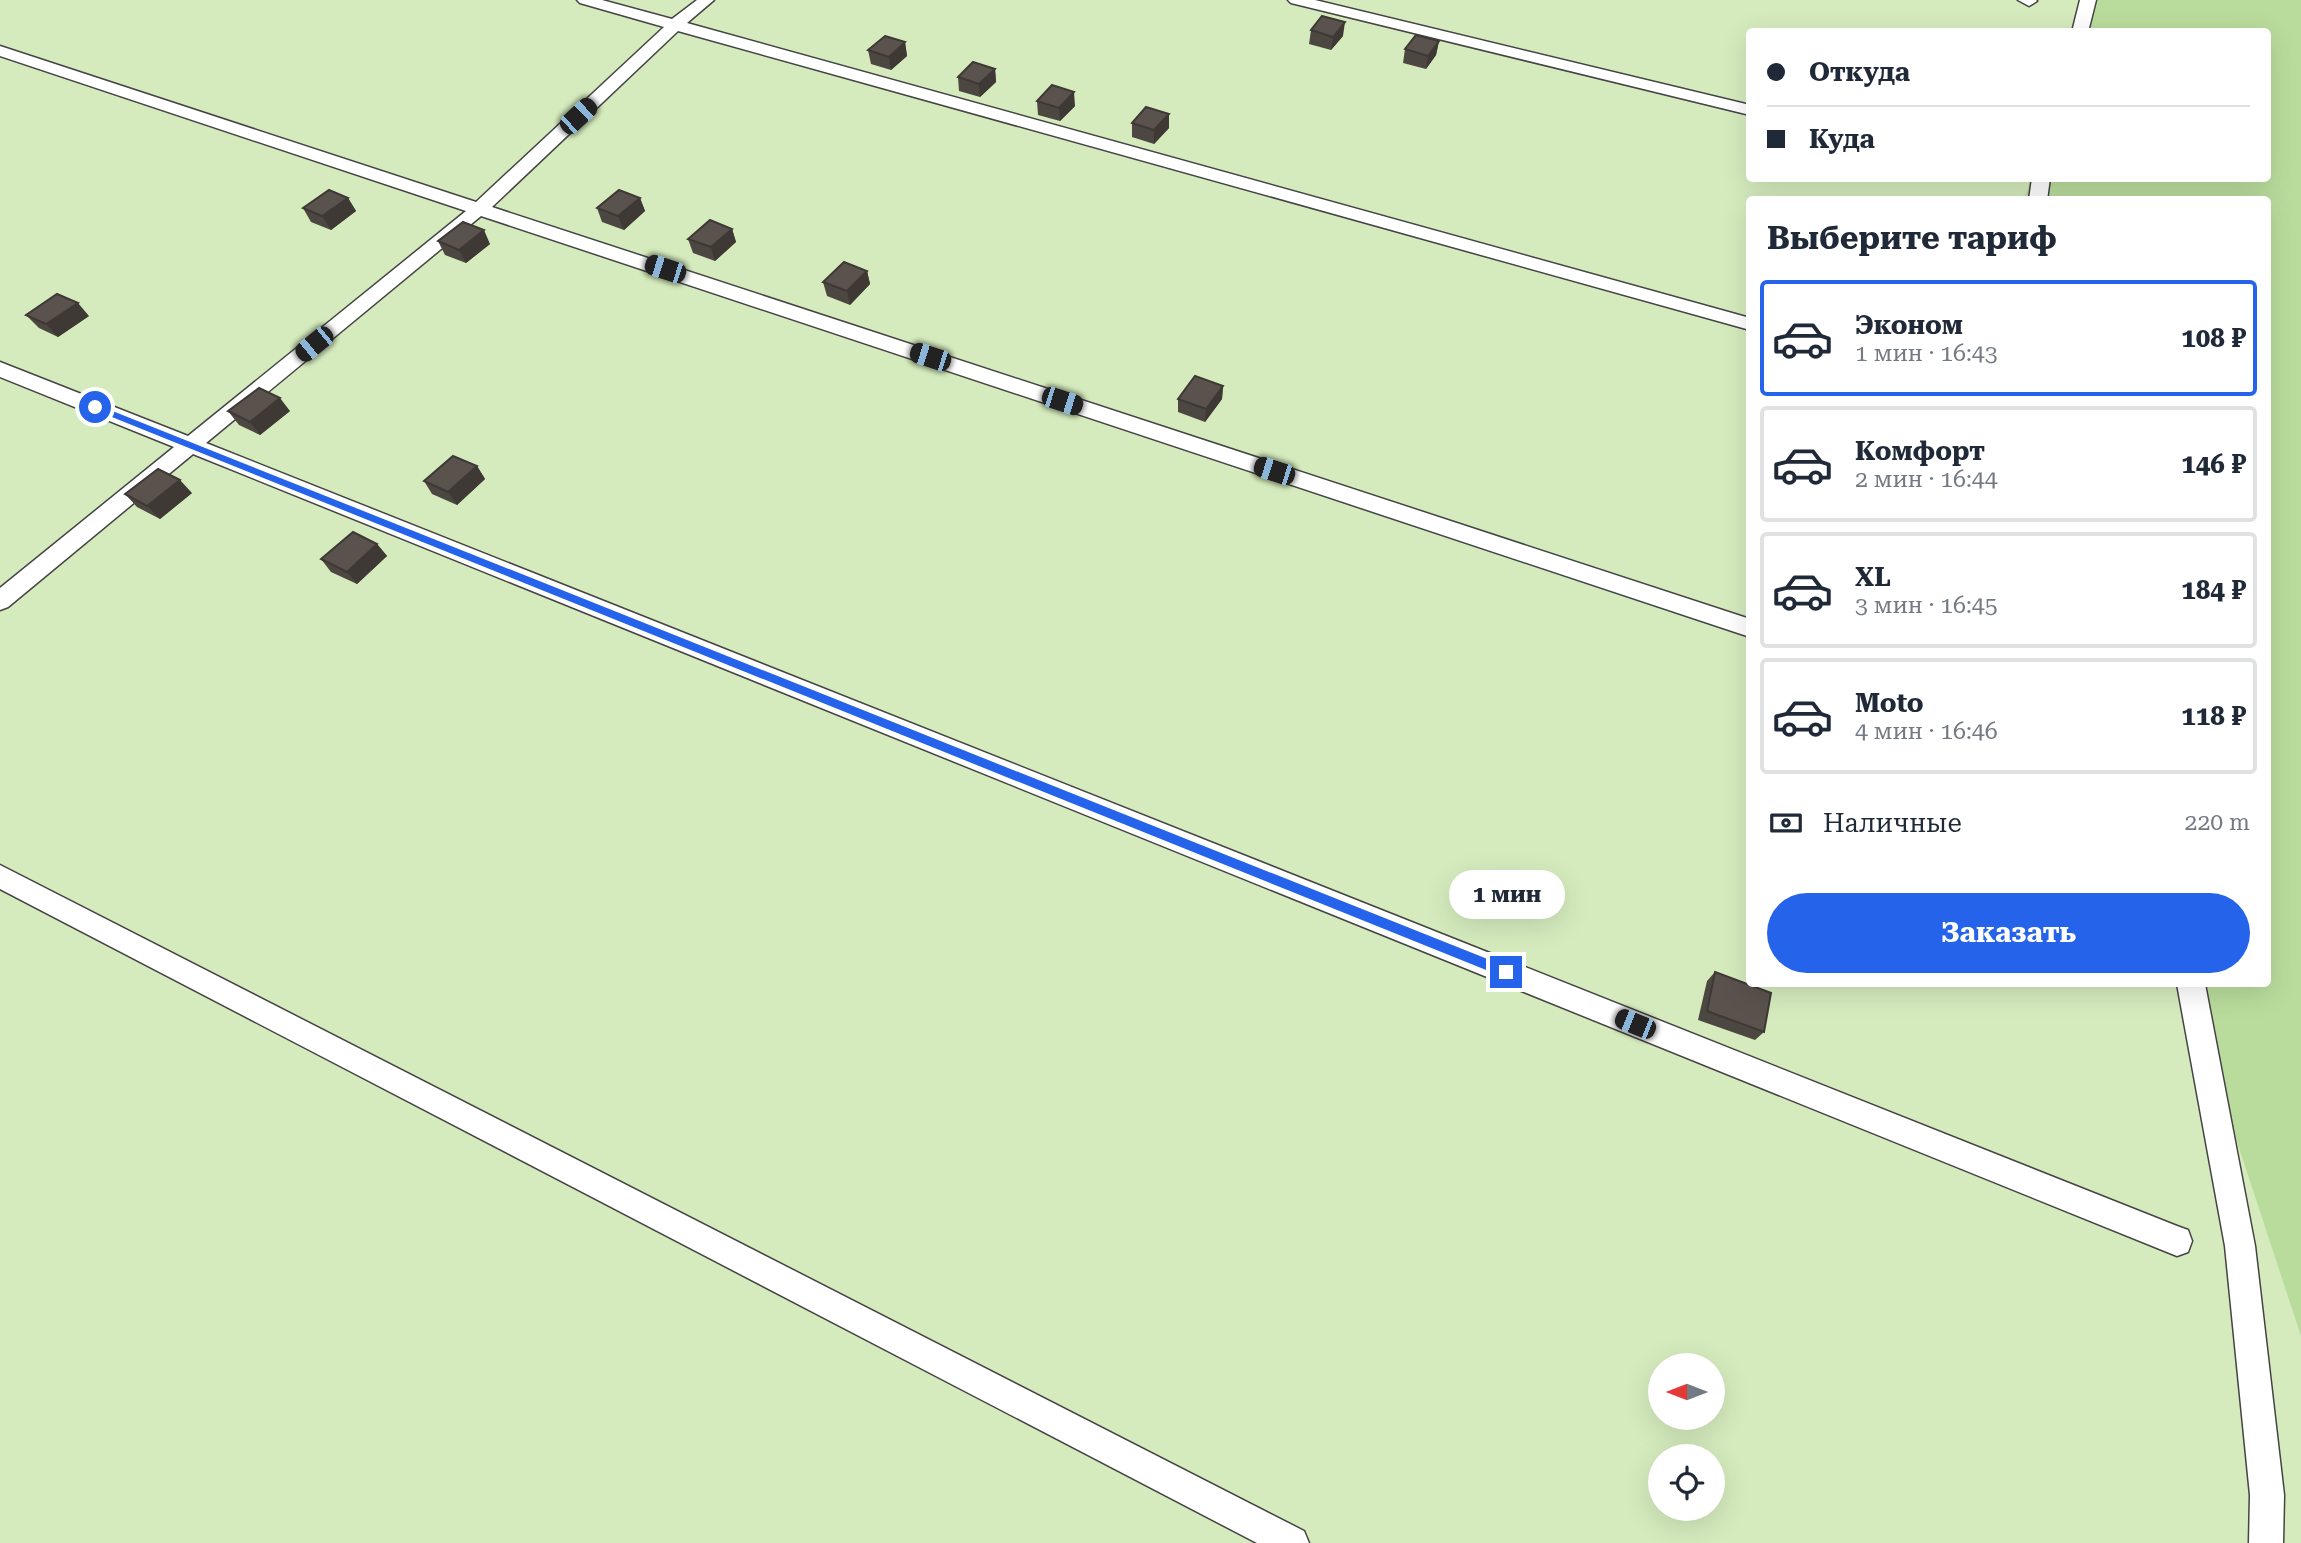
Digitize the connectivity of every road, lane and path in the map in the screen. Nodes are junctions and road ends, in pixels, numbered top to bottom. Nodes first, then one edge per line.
1 (585, 0) edge
2 (706, 0) edge
3 (1296, 0) edge
4 (2088, 0) edge
5 (675, 25) junction
6 (2081, 28) edge
7 (0, 51) edge
8 (1746, 109) edge
9 (480, 208) junction
10 (1746, 323) edge
11 (0, 369) edge
12 (190, 445) junction
13 (0, 601) edge
14 (1746, 627) edge
15 (0, 876) edge
16 (2192, 987) edge
17 (2177, 1241) dead end
18 (1292, 1543) edge
19 (2266, 1543) edge

1 - 5 lane
2 - 5 lane
3 - 8 lane
4 - 6 lane
5 - 9 lane
5 - 10 lane
7 - 9 lane
9 - 12 lane
9 - 14 lane
11 - 12 lane
12 - 13 lane
12 - 17 lane
15 - 18 lane
16 - 19 lane

